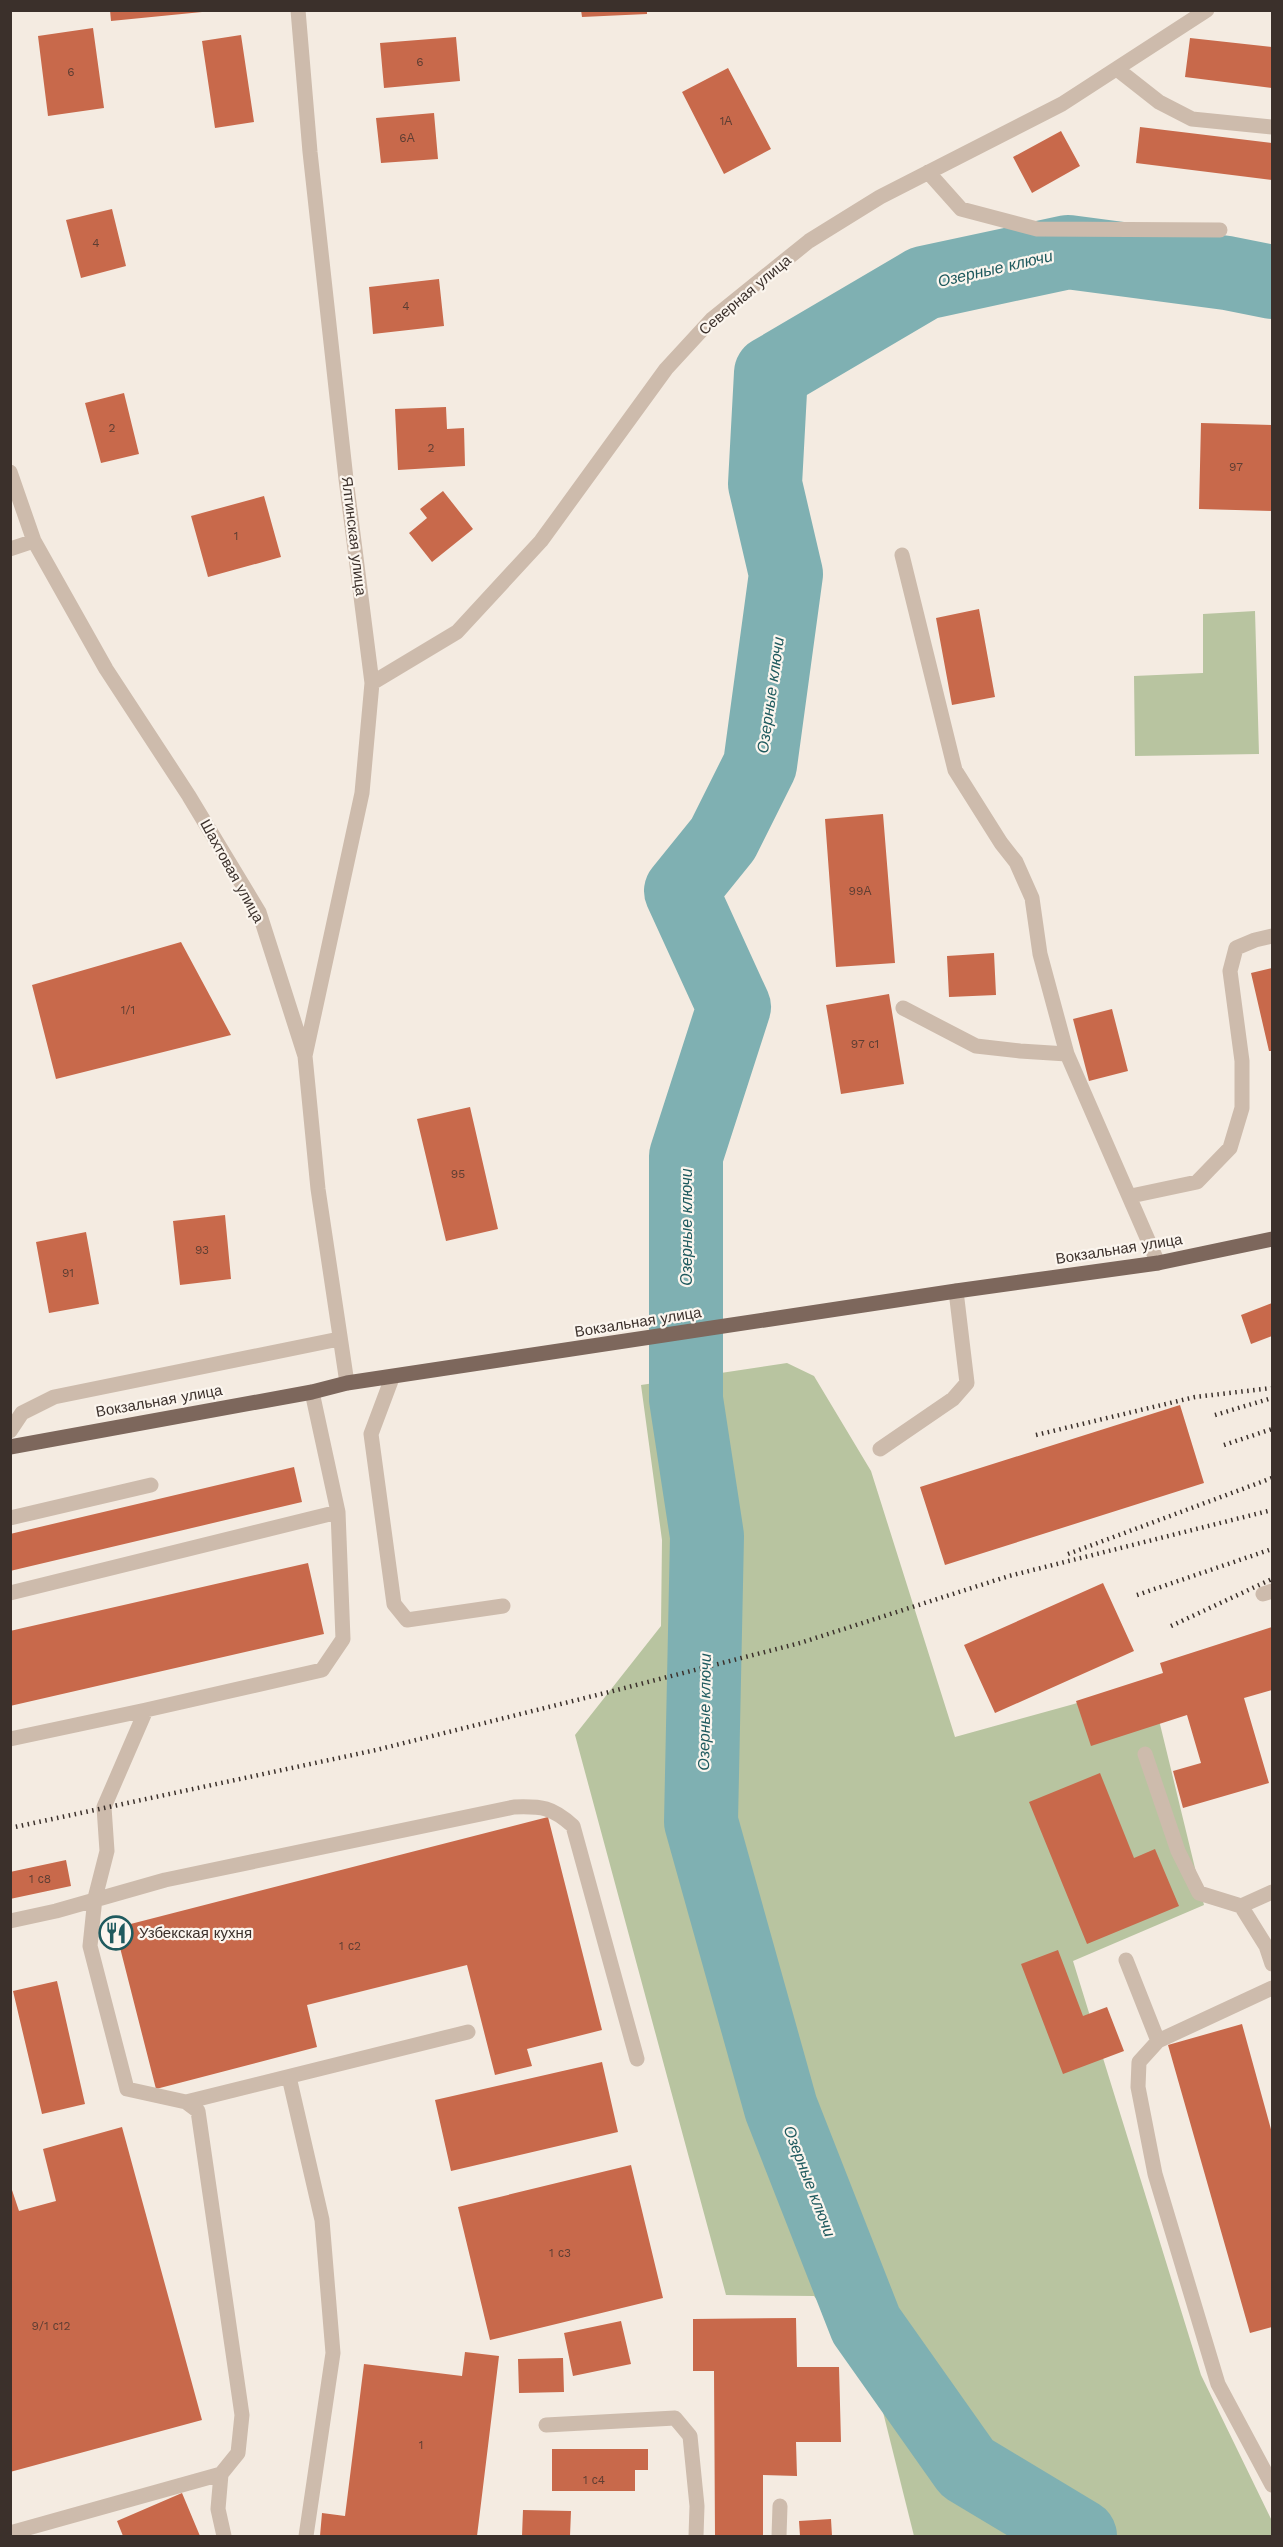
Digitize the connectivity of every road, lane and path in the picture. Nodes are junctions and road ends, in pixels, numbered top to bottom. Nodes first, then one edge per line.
1 (298, 10) edge
2 (1206, 10) edge
3 (1117, 69) junction
4 (1272, 127) edge
5 (928, 172) junction
6 (1220, 230) dead end
7 (10, 472) edge
8 (34, 541) junction
9 (10, 549) edge
10 (902, 555) dead end
11 (372, 683) junction
12 (1272, 936) edge
13 (903, 1008) dead end
14 (1067, 1053) junction
15 (305, 1056) junction
16 (1131, 1196) junction
17 (1272, 1239) edge
18 (1158, 1263) junction
19 (956, 1291) junction
20 (339, 1339) junction
21 (392, 1378) junction
22 (347, 1383) junction
23 (312, 1392) junction
24 (10, 1431) edge
25 (10, 1447) edge
26 (880, 1449) dead end
27 (151, 1485) dead end
28 (338, 1512) junction
29 (10, 1518) edge
30 (10, 1593) edge
31 (503, 1606) dead end
32 (146, 1710) junction
33 (10, 1739) edge
34 (1145, 1755) dead end
35 (1272, 1892) edge
36 (95, 1898) junction
37 (1241, 1906) junction
38 (10, 1921) edge
39 (1126, 1960) dead end
40 (1272, 1964) edge
41 (1272, 1988) edge
42 (468, 2032) dead end
43 (1158, 2041) junction
44 (637, 2059) dead end
45 (289, 2076) junction
46 (186, 2102) junction
47 (546, 2425) dead end
48 (221, 2474) junction
49 (1272, 2485) edge
50 (780, 2506) dead end
51 (10, 2533) edge
52 (224, 2536) edge
53 (306, 2536) edge
54 (696, 2536) edge
55 (779, 2536) edge

1 - 11 street, Ялтинская улица
2 - 3 street, Северная улица
3 - 4 street
3 - 5 street, Северная улица
5 - 6 street
5 - 11 street, Северная улица
7 - 8 street, Шахтовая улица
8 - 9 street
8 - 15 street, Шахтовая улица
10 - 14 street
11 - 15 street, Ялтинская улица
12 - 16 street
13 - 14 street
14 - 16 street
15 - 20 street, Шахтовая улица
16 - 18 street
17 - 18 main road, Вокзальная улица
18 - 19 main road, Вокзальная улица
19 - 21 main road, Вокзальная улица
19 - 26 street
20 - 22 street, Шахтовая улица
20 - 24 street
21 - 22 main road, Вокзальная улица
21 - 31 street
22 - 23 main road, Вокзальная улица
23 - 25 main road, Вокзальная улица
23 - 28 street
27 - 29 street
28 - 30 street
28 - 32 street
32 - 33 street
32 - 36 street
34 - 37 street
35 - 37 street
36 - 38 street
36 - 44 street
36 - 46 street
37 - 40 street
39 - 43 street
41 - 43 street
42 - 45 street
43 - 49 street
45 - 46 street
45 - 53 street
46 - 48 street
47 - 54 street
48 - 51 street
48 - 52 street
50 - 55 street

